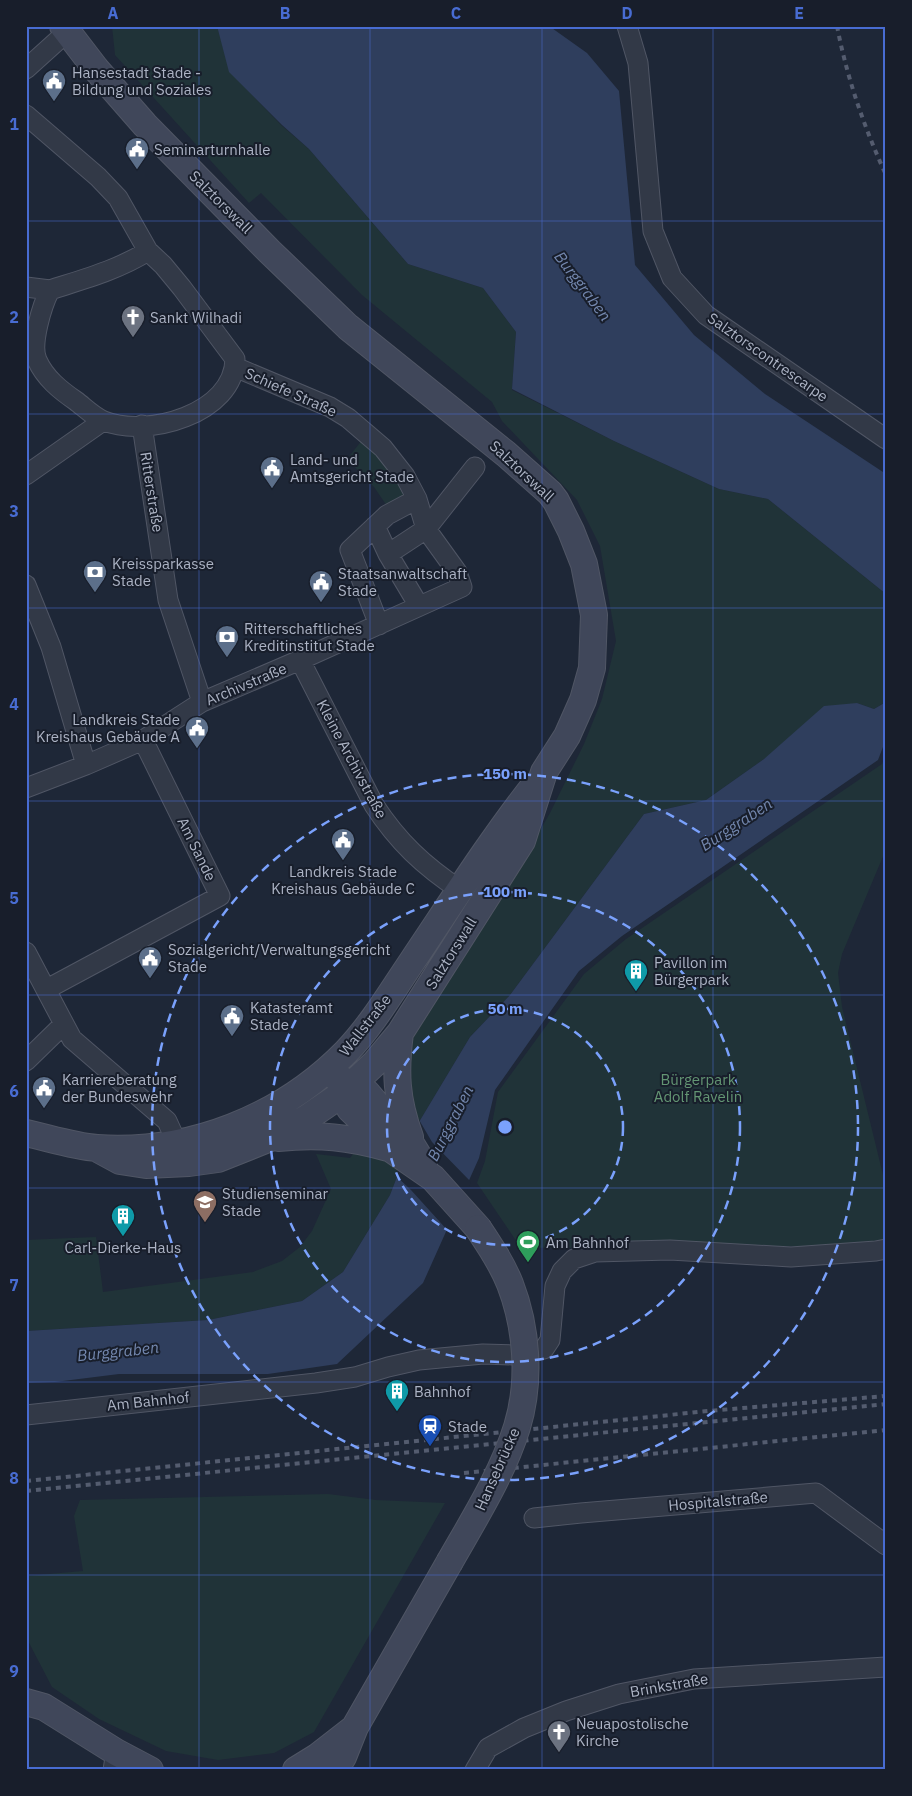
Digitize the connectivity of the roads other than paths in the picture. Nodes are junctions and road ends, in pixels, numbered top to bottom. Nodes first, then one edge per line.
1 (627, 26) edge
2 (68, 28) edge
3 (26, 68) edge
4 (26, 115) edge
5 (148, 251) junction
6 (26, 287) edge
7 (50, 290) junction
8 (31, 357) edge
9 (235, 367) junction
10 (103, 421) junction
11 (142, 426) junction
12 (886, 439) edge
13 (475, 467) dead end
14 (26, 475) edge
15 (417, 499) junction
16 (375, 526) junction
17 (426, 529) junction
18 (388, 554) junction
19 (26, 585) edge
20 (462, 586) joint
21 (419, 606) junction
22 (379, 625) junction
23 (300, 660) junction
24 (202, 702) junction
25 (143, 740) junction
26 (86, 766) junction
27 (544, 772) junction
28 (26, 788) edge
29 (460, 890) junction
30 (481, 905) junction
31 (26, 952) edge
32 (47, 989) junction
33 (64, 1024) junction
34 (400, 1033) junction
35 (26, 1061) edge
36 (338, 1083) junction
37 (26, 1133) edge
38 (268, 1139) junction
39 (177, 1143) junction
40 (96, 1148) junction
41 (402, 1148) junction
42 (886, 1249) edge
43 (26, 1415) edge
44 (534, 1518) dead end
45 (886, 1545) edge
46 (886, 1667) edge
47 (26, 1702) edge
48 (355, 1727) junction
49 (114, 1761) edge
50 (150, 1770) edge
51 (296, 1770) edge
52 (335, 1770) edge
53 (475, 1770) edge

1 - 12 street, Salztorscontrescarpe
2 - 3 street
2 - 27 main road, Salztorswall
4 - 5 street
5 - 7 street
5 - 9 street
6 - 7 street
7 - 8 street
8 - 10 street
9 - 11 street
9 - 15 street, Schiefe Straße
10 - 11 street
10 - 14 street
11 - 24 street, Ritterstraße
13 - 17 street
15 - 16 street
15 - 17 street, Schiefe Straße
16 - 18 street
16 - 22 street
17 - 18 street
17 - 20 street, Schiefe Straße
18 - 21 street
19 - 26 street
20 - 21 street, Archivstraße
21 - 22 street, Archivstraße
22 - 23 street, Archivstraße
23 - 24 street, Archivstraße
23 - 29 street, Kleine Archivstraße
24 - 25 street, Archivstraße
25 - 26 street
25 - 32 street, Am Sande
26 - 28 street
27 - 29 main road, Wallstraße
27 - 30 main road, Salztorswall
29 - 30 main road
29 - 36 main road, Wallstraße
30 - 34 main road, Salztorswall
31 - 32 street
32 - 33 street
33 - 35 street
33 - 39 street
34 - 36 main road, Wallstraße
34 - 41 main road, Hansebrücke
36 - 38 main road, Wallstraße
36 - 39 main road, Wallstraße
36 - 41 main road, Hansebrücke
37 - 40 main road, Wallstraße
38 - 40 main road, Wallstraße
38 - 41 main road
39 - 40 main road, Wallstraße
41 - 48 main road, Hansebrücke, bridge
42 - 43 street, Am Bahnhof
44 - 45 street, Hospitalstraße
46 - 53 street, Brinkstraße
47 - 49 main road
48 - 51 main road, Hansebrücke
48 - 52 main road, Hansebrücke
49 - 50 main road

